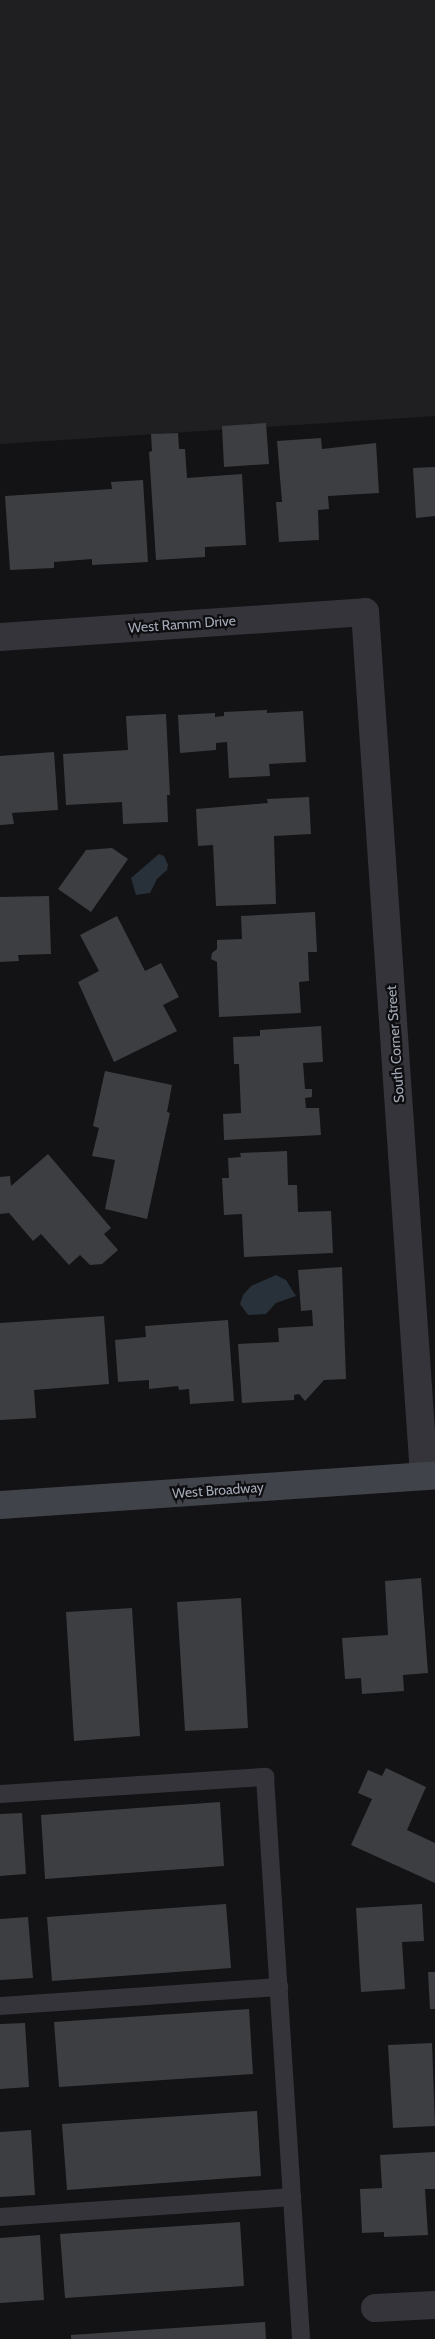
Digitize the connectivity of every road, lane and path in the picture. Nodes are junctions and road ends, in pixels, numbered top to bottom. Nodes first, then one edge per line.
1 (365, 612) joint
2 (0, 636) edge
3 (430, 1475) edge
4 (0, 1505) edge
5 (0, 1794) edge
6 (279, 1987) junction
7 (0, 2006) edge
8 (292, 2197) junction
9 (0, 2217) edge
10 (435, 2306) edge
11 (375, 2308) dead end
12 (301, 2339) edge

1 - 2 street, West Ramm Drive
1 - 3 street, South Corner Street
3 - 4 main road, West Broadway
5 - 6 lane
6 - 7 lane
6 - 8 lane
8 - 9 lane
8 - 12 lane
10 - 11 street

